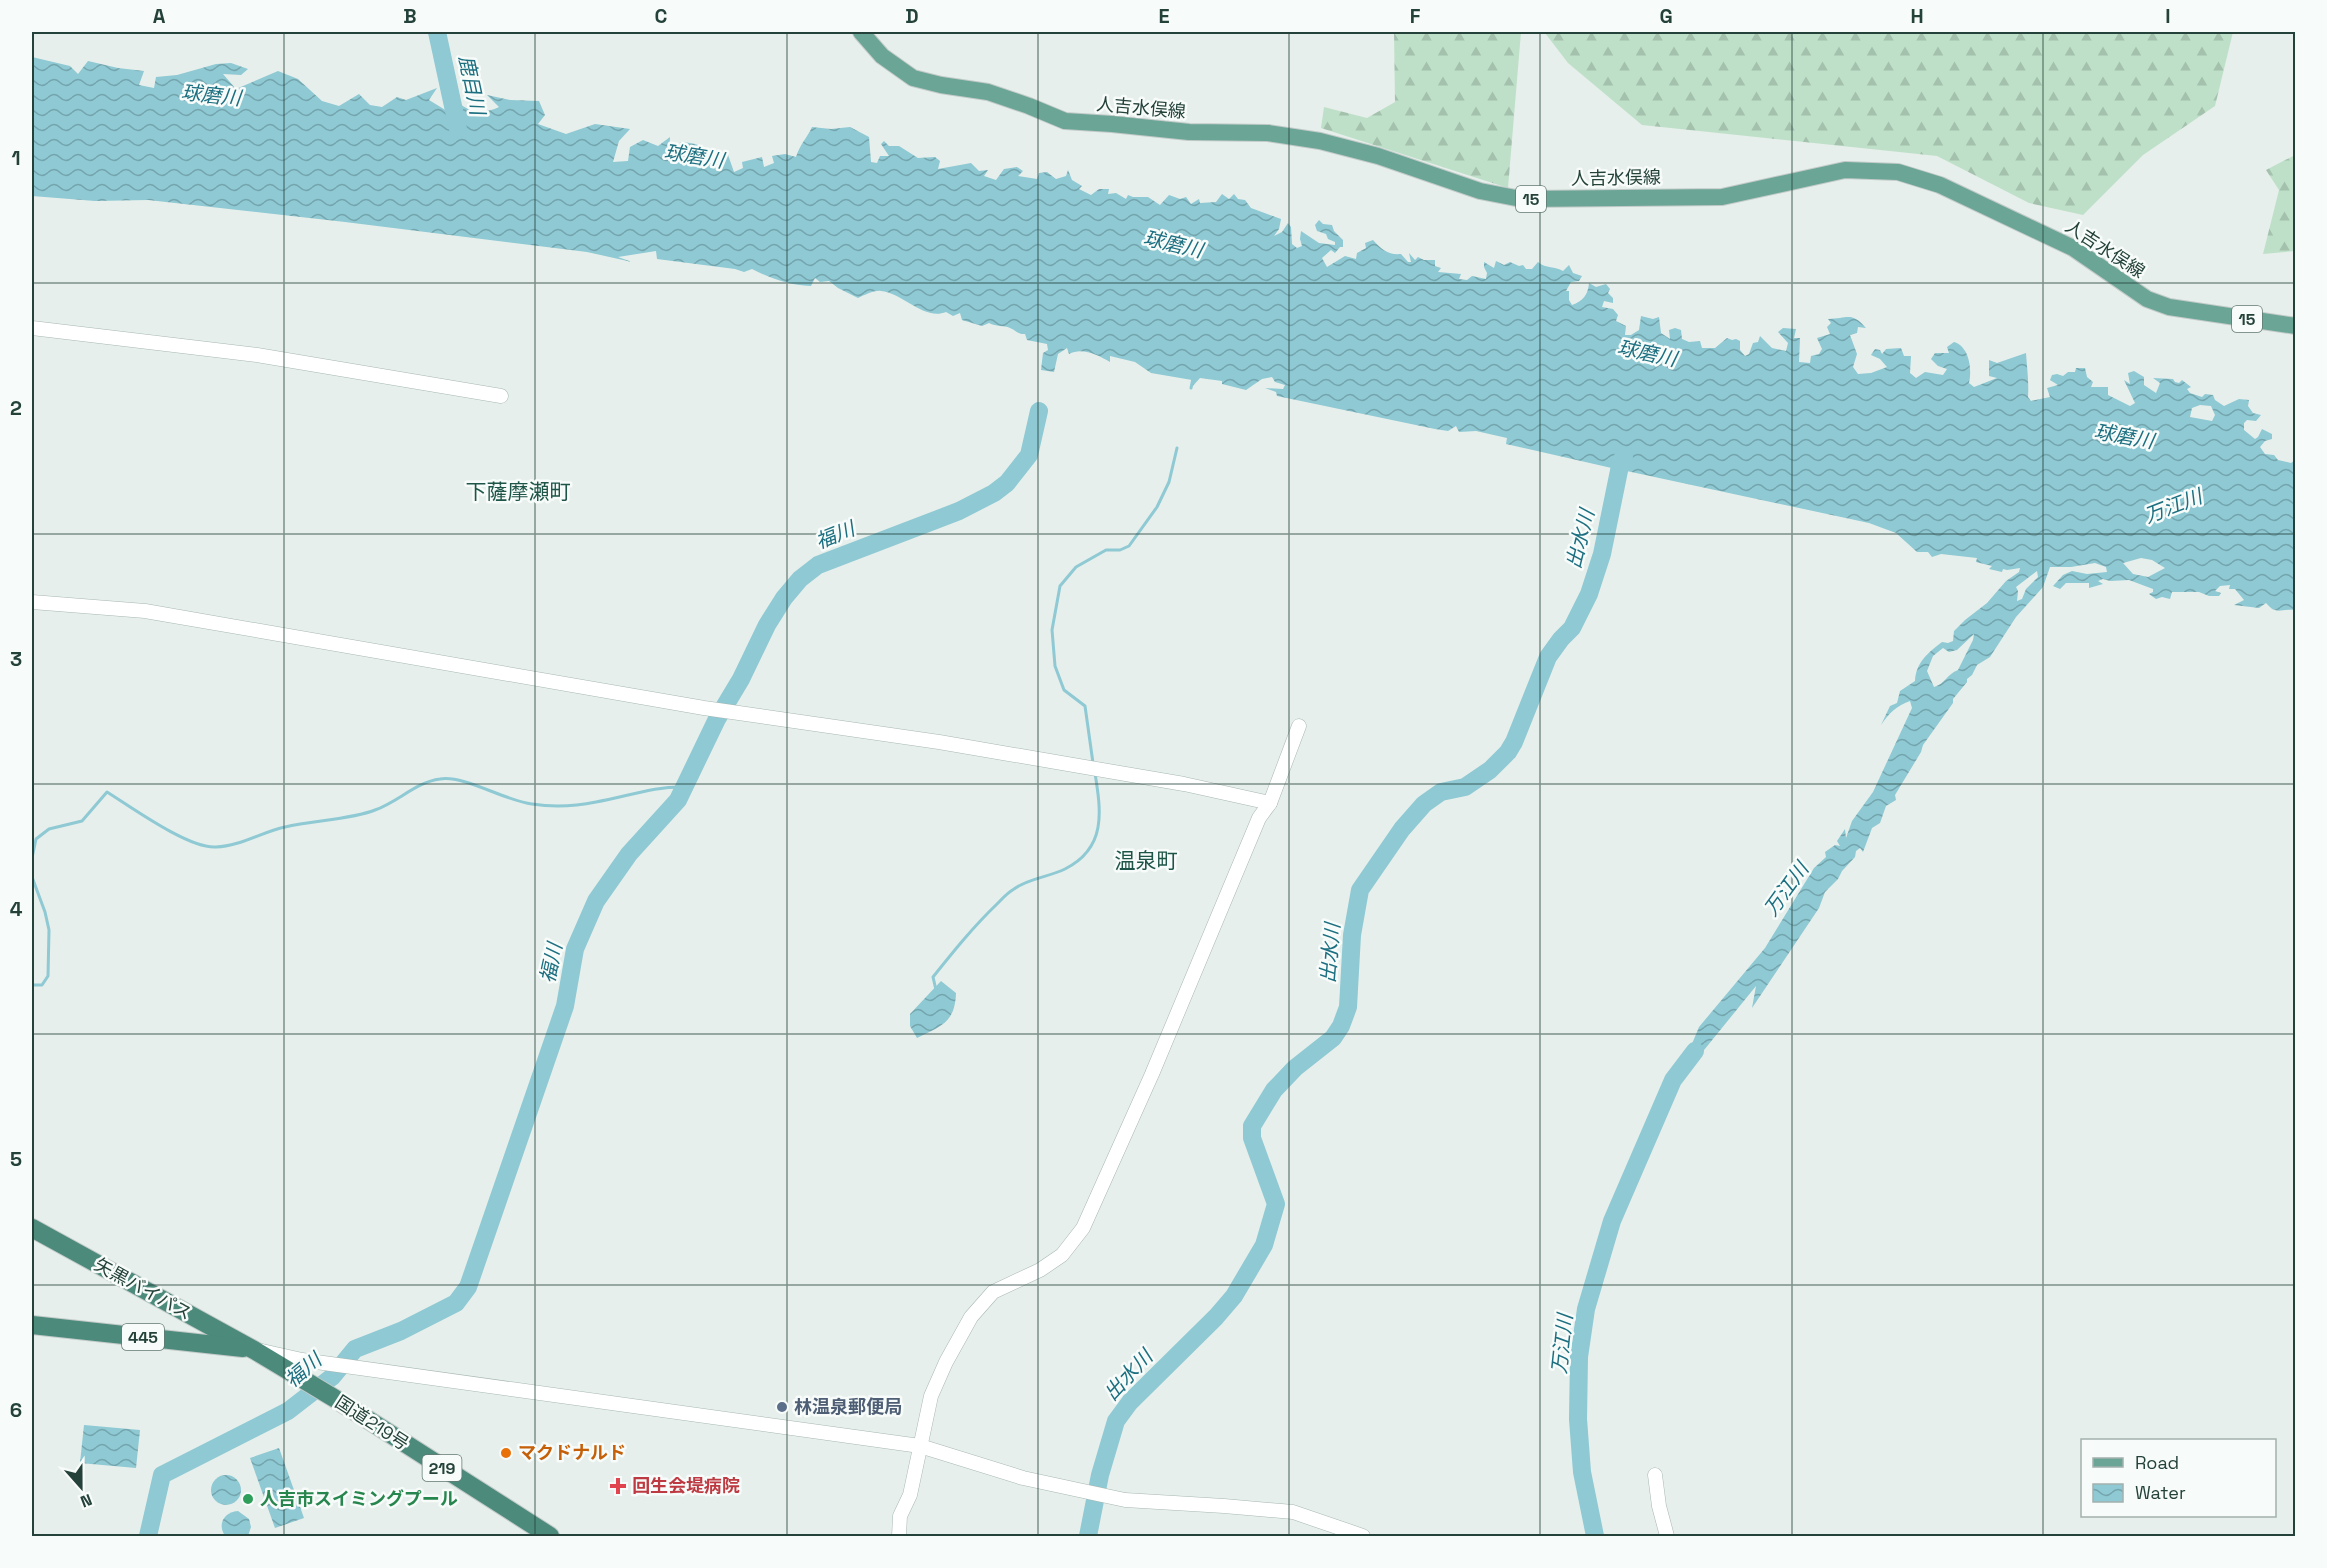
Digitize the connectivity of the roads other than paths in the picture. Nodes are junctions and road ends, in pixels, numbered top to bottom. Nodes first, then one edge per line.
1 (861, 32) edge
2 (2295, 327) edge
3 (32, 328) edge
4 (501, 396) dead end
5 (32, 603) edge
6 (1299, 726) dead end
7 (1270, 803) junction
8 (32, 1228) edge
9 (201, 1321) junction
10 (32, 1325) edge
11 (193, 1342) junction
12 (254, 1350) junction
13 (920, 1446) junction
14 (1655, 1475) dead end
15 (550, 1536) edge
16 (899, 1536) edge
17 (1363, 1536) edge
18 (1667, 1536) edge

1 - 2 main road, 人吉水俣線 / 15
3 - 4 street
5 - 7 street
6 - 7 street
7 - 13 street
8 - 9 highway, 矢黒バイパス / 219
9 - 11 highway
9 - 12 highway, 矢黒バイパス / 219
10 - 11 highway, 445
11 - 12 highway, 445
12 - 13 street
12 - 15 highway, 国道219号 / 219
13 - 16 street
13 - 17 street
14 - 18 street

